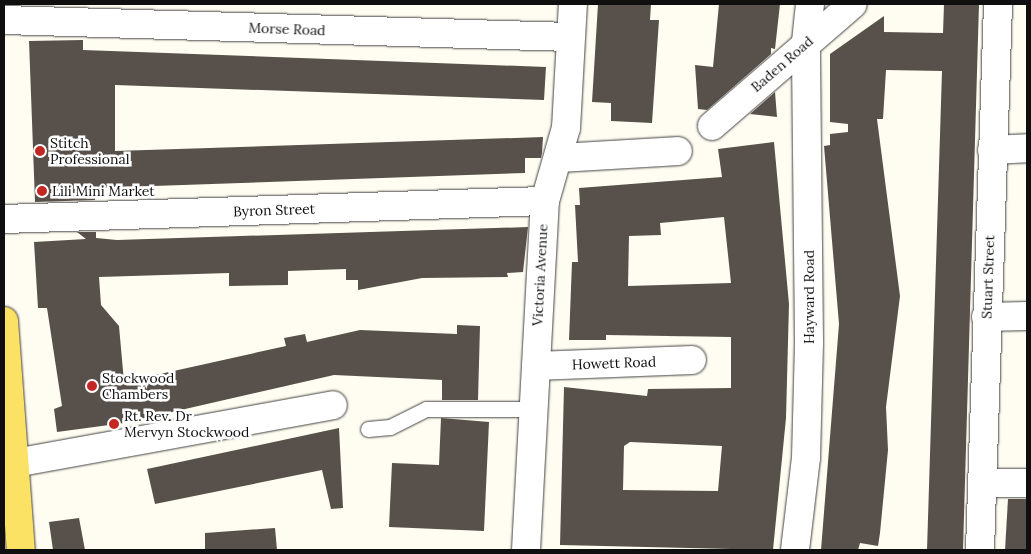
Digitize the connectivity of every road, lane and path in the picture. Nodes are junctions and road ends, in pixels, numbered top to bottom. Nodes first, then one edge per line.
1 (572, 4) edge
2 (810, 4) edge
3 (853, 4) edge
4 (998, 4) edge
5 (4, 20) edge
6 (570, 37) junction
7 (806, 42) junction
8 (712, 126) dead end
9 (1027, 148) edge
10 (992, 150) junction
11 (678, 151) dead end
12 (561, 158) junction
13 (545, 201) junction
14 (4, 218) edge
15 (1027, 316) edge
16 (986, 317) junction
17 (4, 322) edge
18 (692, 360) dead end
19 (536, 366) junction
20 (333, 405) dead end
21 (535, 409) junction
22 (368, 429) dead end
23 (15, 463) junction
24 (983, 483) junction
25 (1027, 483) edge
26 (21, 550) edge
27 (526, 550) edge
28 (796, 550) edge
29 (980, 550) edge

1 - 6 street, Victoria Avenue
2 - 7 street, Hayward Road
3 - 7 street, Baden Road
4 - 10 street, Stuart Street
5 - 6 street, Morse Road
6 - 12 street, Victoria Avenue
7 - 8 street, Baden Road
7 - 28 street, Hayward Road
9 - 10 street
10 - 16 street, Stuart Street
11 - 12 street
12 - 13 street, Victoria Avenue
13 - 14 street, Byron Street
13 - 19 street, Victoria Avenue
15 - 16 street
16 - 24 street, Stuart Street
17 - 23 main road
18 - 19 street, Howett Road
19 - 21 street, Victoria Avenue
20 - 23 street
21 - 22 lane
21 - 27 street, Victoria Avenue
23 - 26 main road
24 - 25 street
24 - 29 street, Stuart Street

